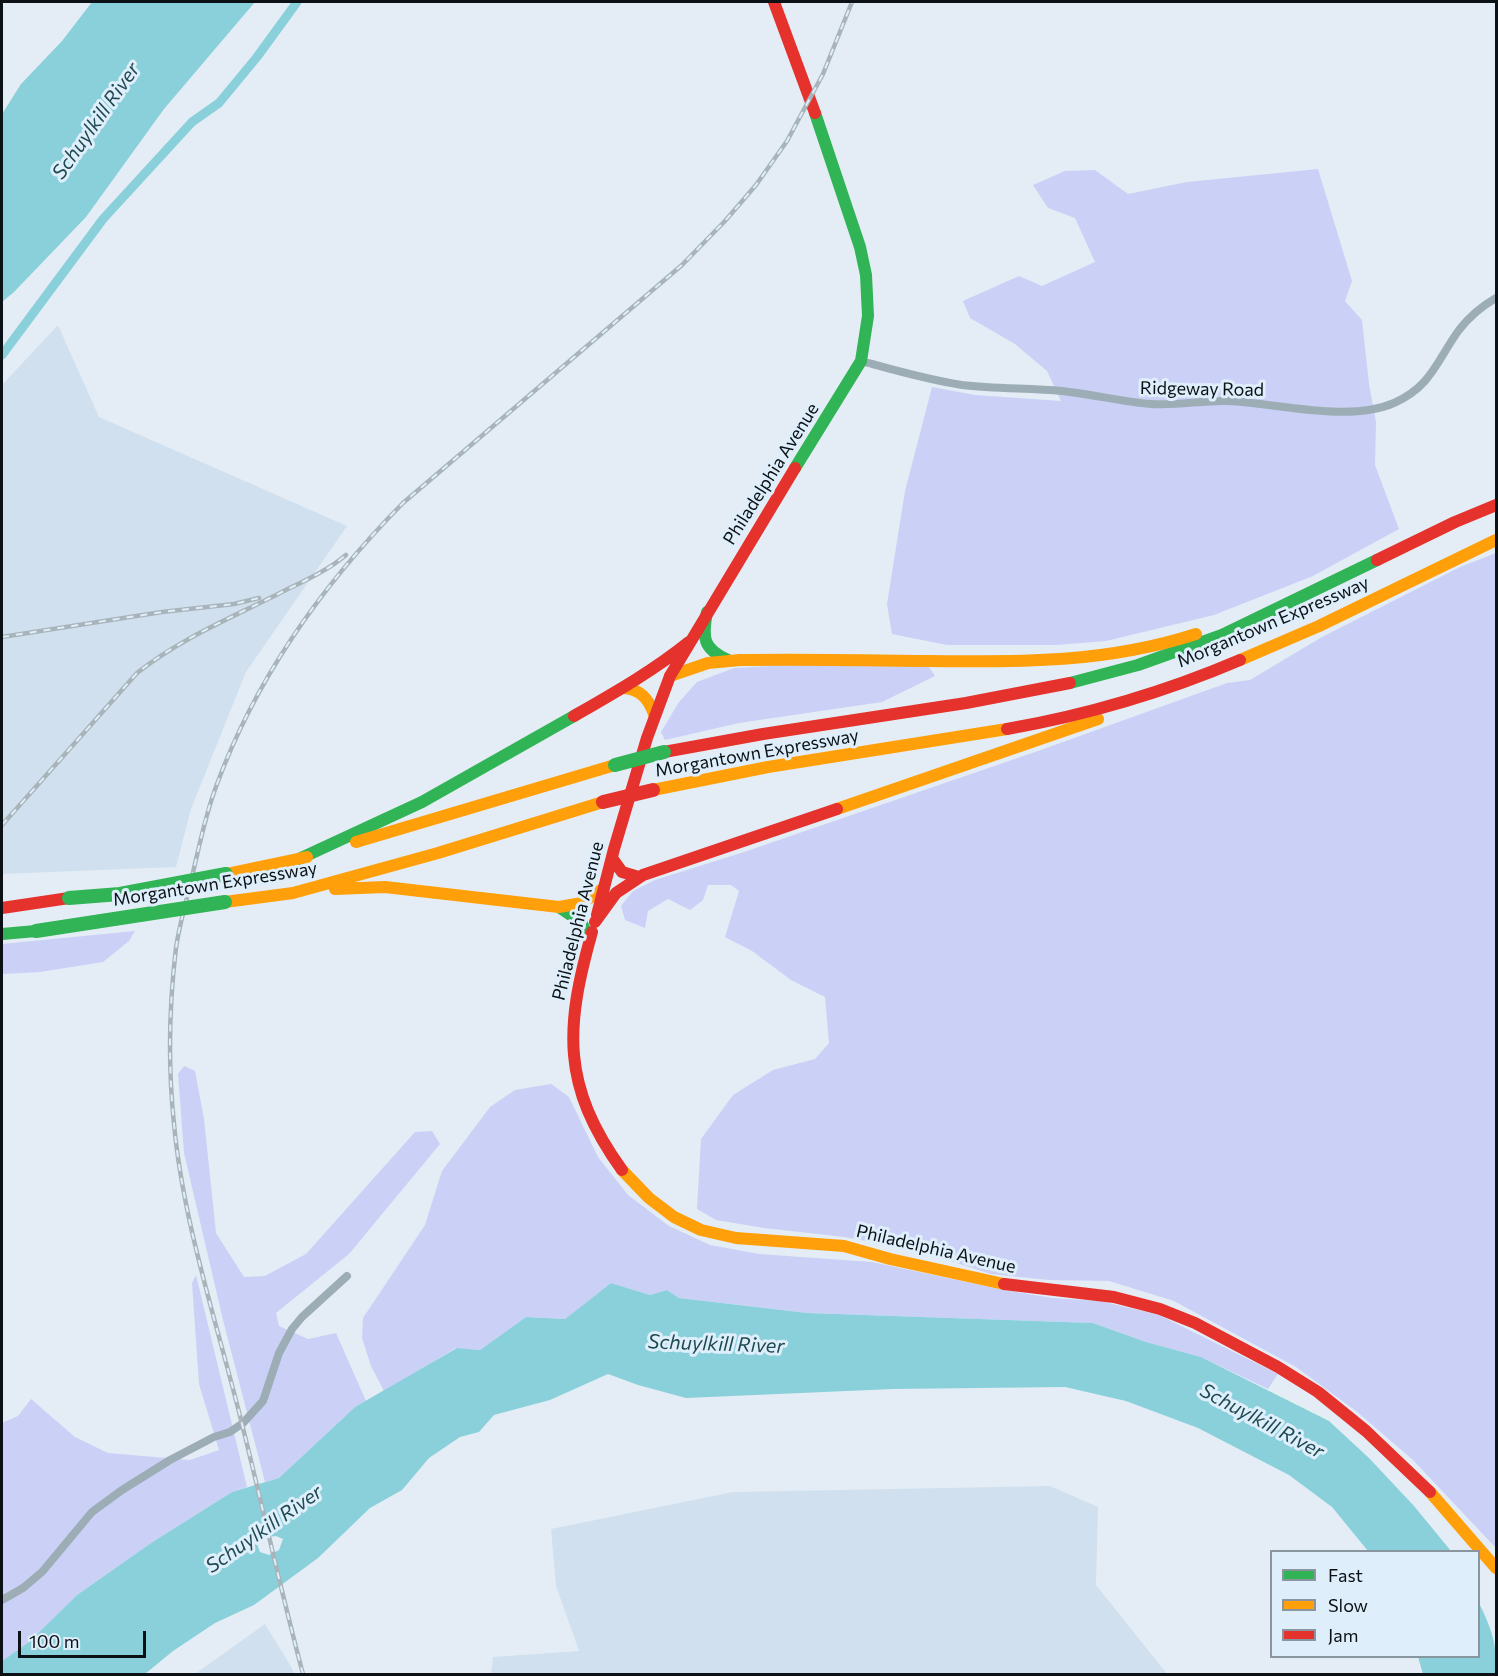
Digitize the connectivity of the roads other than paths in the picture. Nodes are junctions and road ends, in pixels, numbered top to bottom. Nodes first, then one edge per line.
1 (774, 2) edge
2 (1497, 298) edge
3 (861, 361) junction
4 (1497, 505) edge
5 (1497, 540) edge
6 (1303, 595) junction
7 (707, 612) junction
8 (1319, 626) junction
9 (689, 642) junction
10 (731, 661) junction
11 (670, 676) junction
12 (623, 688) junction
13 (654, 714) junction
14 (612, 858) junction
15 (299, 859) junction
16 (639, 877) junction
17 (604, 888) junction
18 (293, 893) junction
19 (559, 907) junction
20 (2, 908) edge
21 (595, 922) junction
22 (2, 934) edge
23 (590, 939) junction
24 (347, 1276) dead end
25 (1497, 1568) edge
26 (2, 1600) edge

1 - 3 main road, Philadelphia Avenue
2 - 3 street, Ridgeway Road
3 - 7 main road, Philadelphia Avenue
4 - 6 main road, Morgantown Expressway
5 - 8 main road, Morgantown Expressway
6 - 10 main road
6 - 15 main road, Morgantown Expressway, bridge
7 - 9 main road, Philadelphia Avenue
7 - 10 main road
8 - 16 main road
8 - 18 main road, Morgantown Expressway, bridge
9 - 11 main road, Philadelphia Avenue
9 - 12 main road
10 - 11 main road
11 - 13 main road, Philadelphia Avenue
12 - 13 main road
12 - 15 main road
13 - 14 main road, Philadelphia Avenue
14 - 16 main road
14 - 17 main road, Philadelphia Avenue
15 - 20 main road, Morgantown Expressway, bridge
16 - 21 main road
17 - 19 main road
17 - 21 main road, Philadelphia Avenue
18 - 19 main road
18 - 22 main road, Morgantown Expressway, bridge
19 - 23 main road
21 - 23 main road, Philadelphia Avenue
23 - 25 main road, Philadelphia Avenue
24 - 26 street

